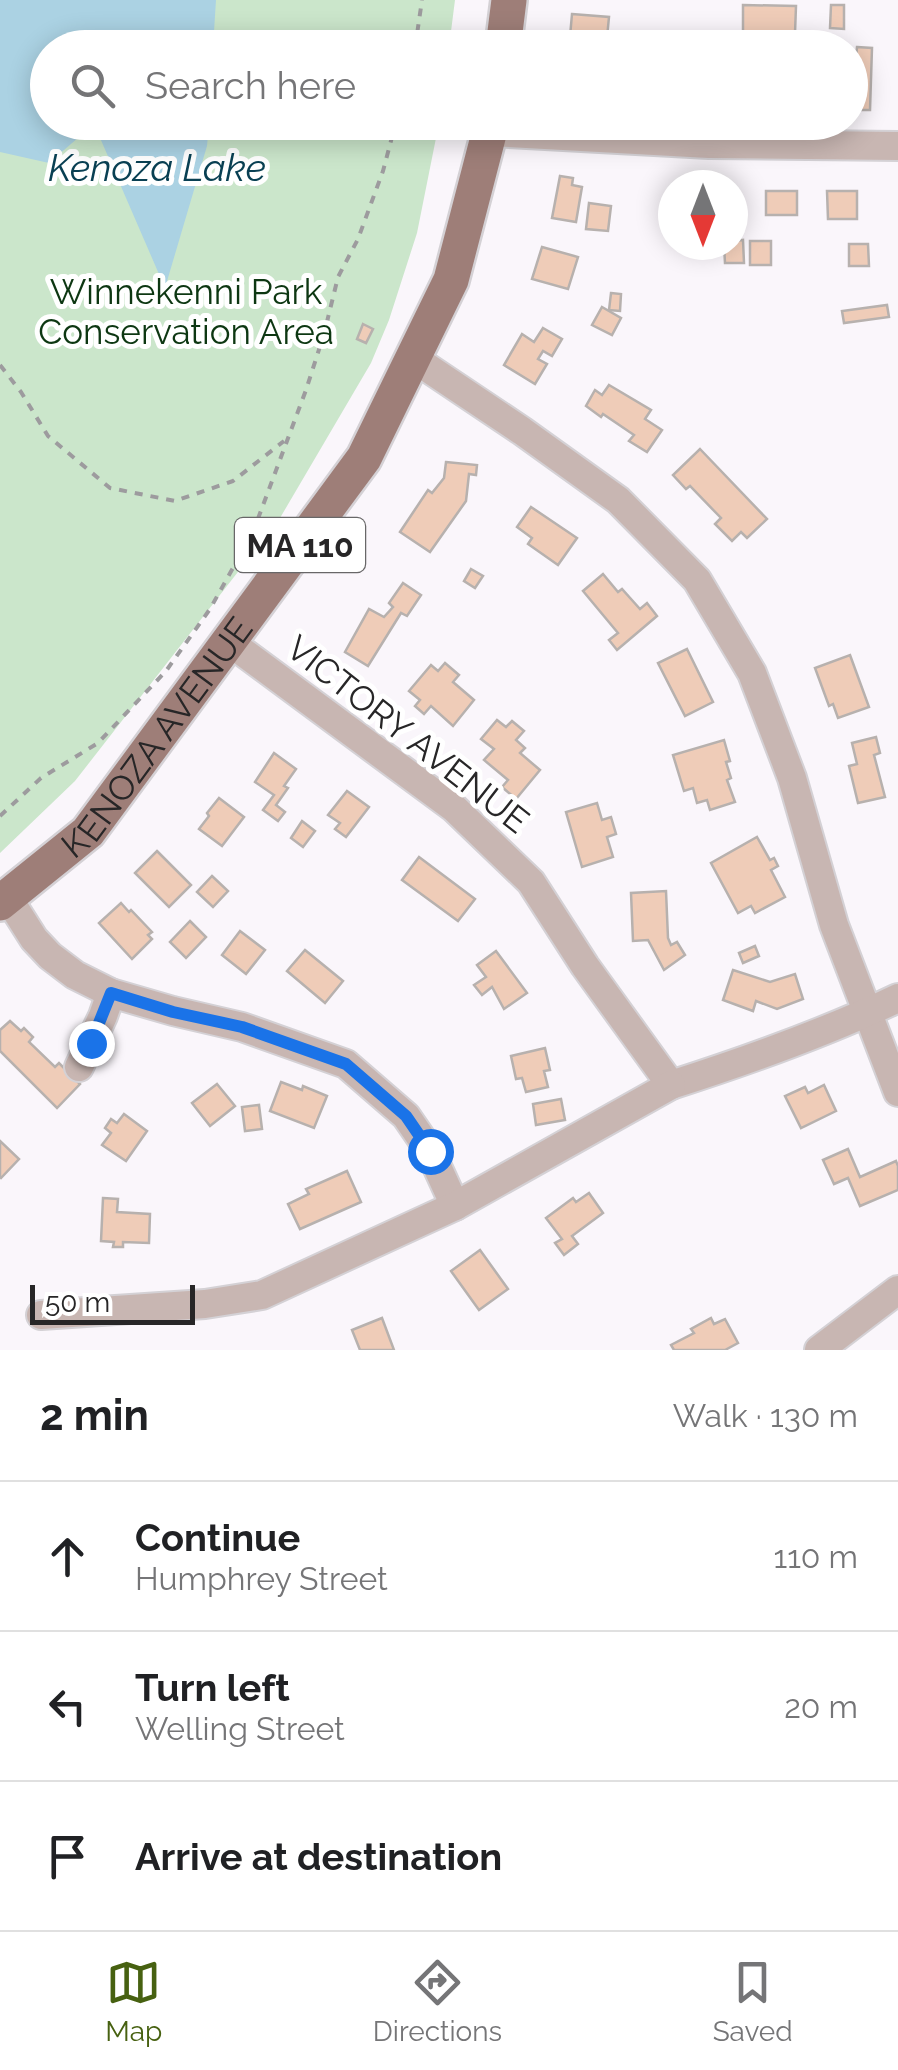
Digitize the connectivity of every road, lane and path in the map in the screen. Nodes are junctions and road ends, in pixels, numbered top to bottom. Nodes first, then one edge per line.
1 (422, 0) edge
2 (510, 0) edge
3 (418, 30) edge
4 (506, 30) edge
5 (391, 140) edge
6 (488, 140) edge
7 (658, 140) edge
8 (898, 146) edge
9 (413, 358) junction
10 (0, 365) edge
11 (288, 438) junction
12 (228, 641) junction
13 (0, 816) edge
14 (4, 900) edge
15 (111, 993) junction
16 (898, 998) edge
17 (867, 1013) junction
18 (79, 1067) dead end
19 (672, 1085) junction
20 (898, 1092) edge
21 (454, 1206) junction
22 (898, 1290) edge
23 (41, 1316) dead end
24 (818, 1350) edge

1 - 3 path
2 - 4 main road
5 - 11 path
6 - 9 main road, KENOZA AVENUE / MA 110
7 - 8 street
9 - 12 main road, KENOZA AVENUE / MA 110
9 - 17 street
10 - 11 path
11 - 13 path
12 - 14 main road, KENOZA AVENUE / MA 110
12 - 19 street, VICTORY AVENUE
14 - 15 street
15 - 18 street
15 - 21 street
16 - 17 street
17 - 19 street
17 - 20 street
19 - 21 street
21 - 23 street
22 - 24 street

